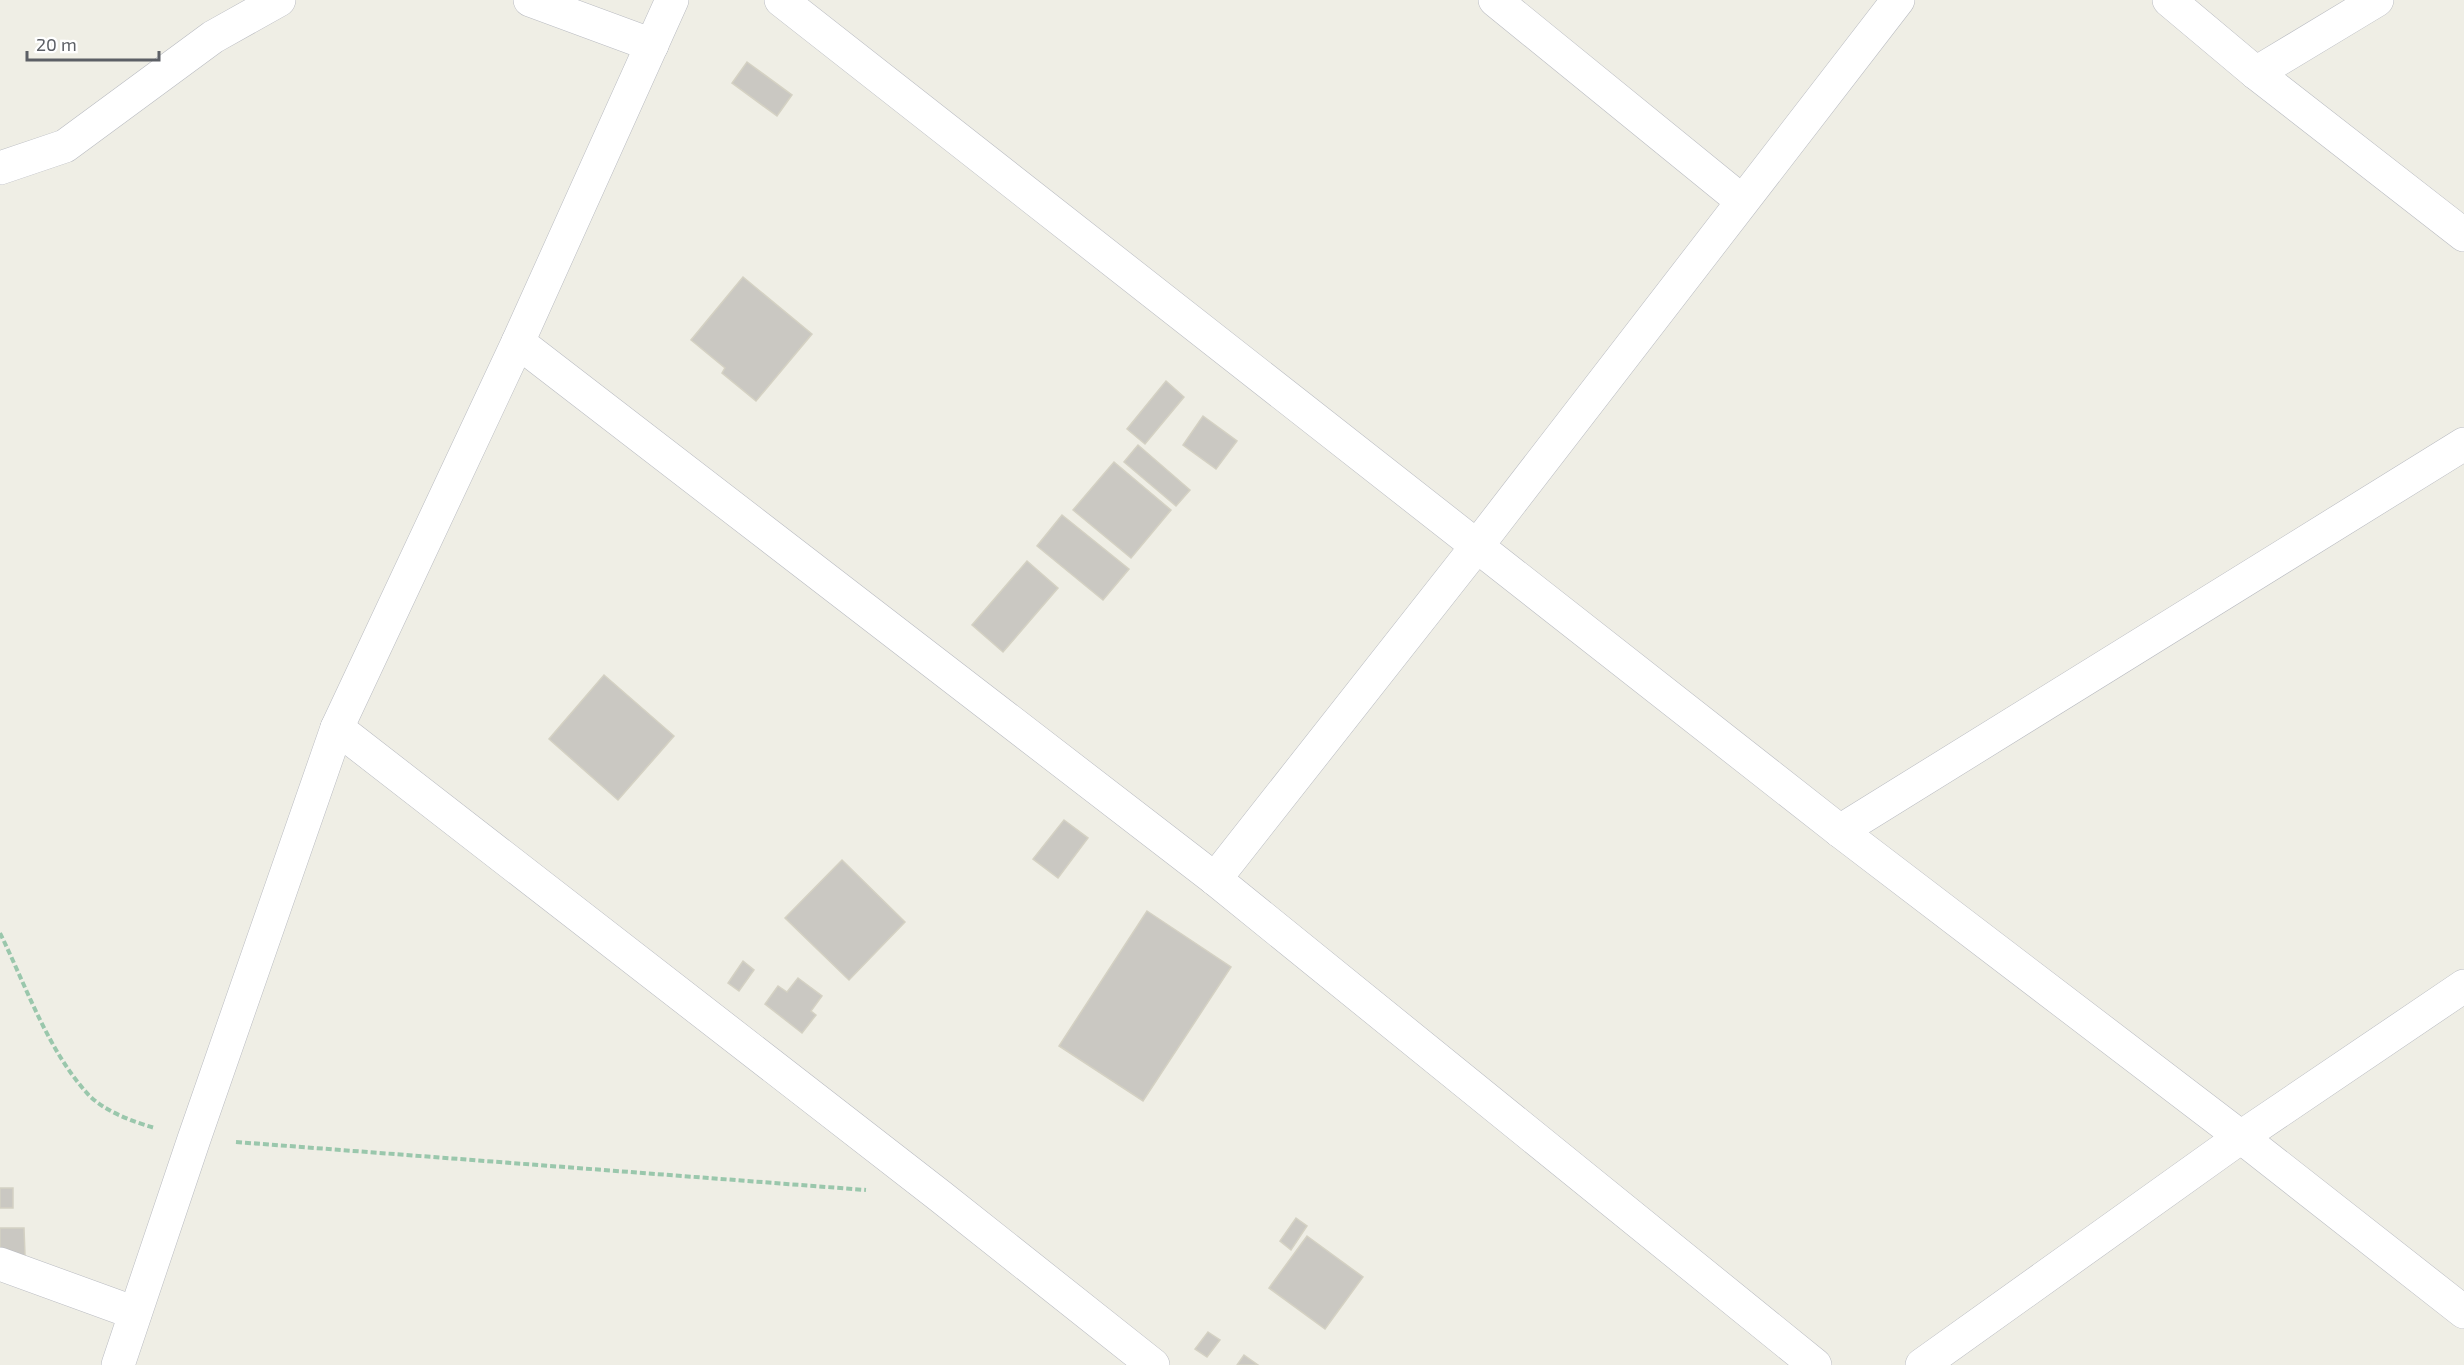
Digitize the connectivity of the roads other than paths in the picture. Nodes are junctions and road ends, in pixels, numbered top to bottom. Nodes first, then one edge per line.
1 (279, 0) edge
2 (530, 0) edge
3 (672, 0) edge
4 (781, 0) edge
5 (1495, 0) edge
6 (1898, 0) edge
7 (2169, 0) edge
8 (2377, 0) edge
9 (652, 45) junction
10 (2256, 74) junction
11 (0, 168) edge
12 (1742, 201) junction
13 (2464, 235) edge
14 (518, 342) junction
15 (2464, 444) edge
16 (1477, 546) junction
17 (337, 728) junction
18 (1840, 831) junction
19 (1215, 879) junction
20 (2464, 986) edge
21 (2241, 1137) junction
22 (0, 1264) edge
23 (2464, 1312) edge
24 (135, 1313) junction
25 (118, 1365) edge
26 (1153, 1365) edge
27 (1815, 1365) edge
28 (1922, 1365) edge

1 - 11 street
2 - 9 street
3 - 9 street
4 - 16 street
5 - 12 street
6 - 12 street
7 - 10 street
8 - 10 street
9 - 14 street
10 - 13 street
12 - 16 street
14 - 17 street
14 - 19 street
15 - 18 street
16 - 18 street
16 - 19 street
17 - 24 street
17 - 26 street
18 - 21 street
19 - 27 street
20 - 21 street
21 - 23 street
21 - 28 street
22 - 24 street
24 - 25 street

